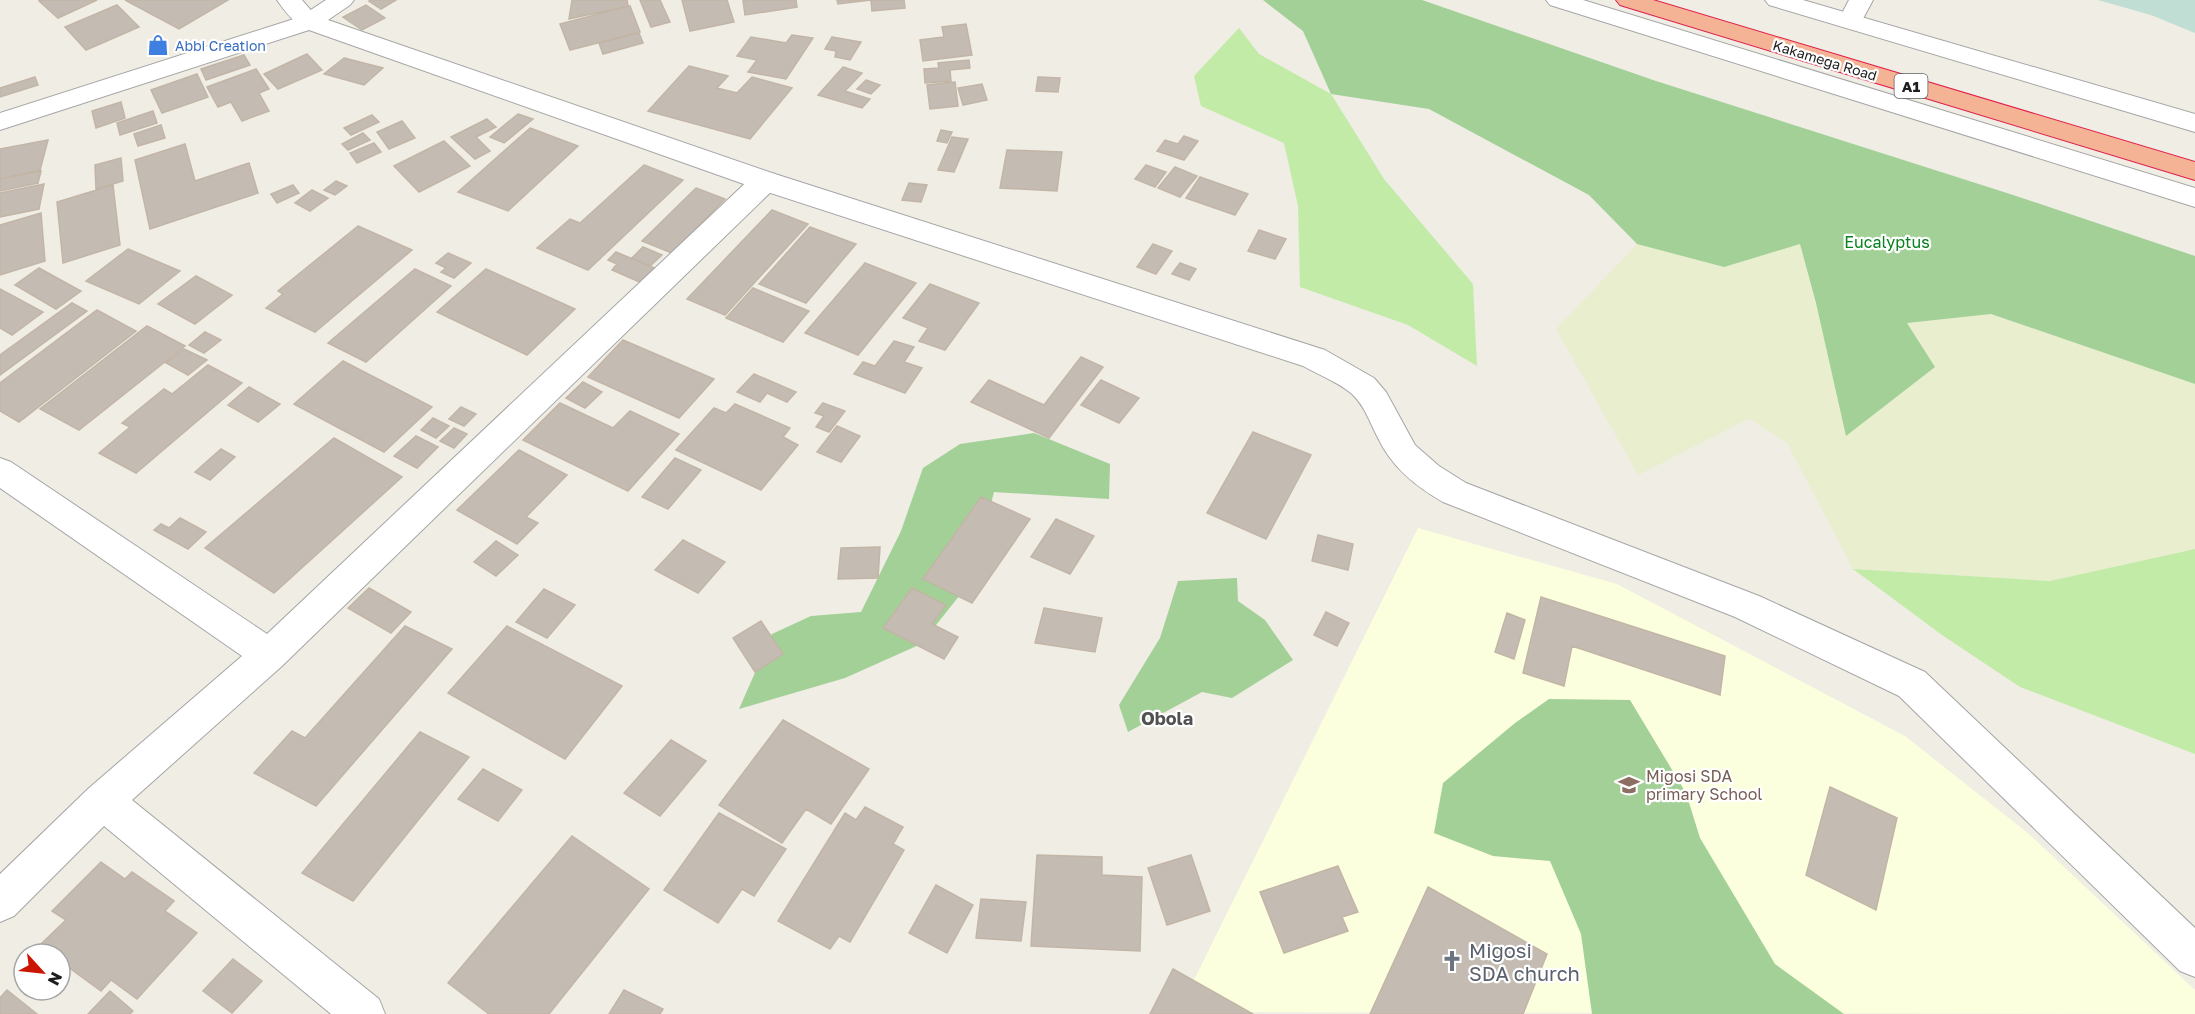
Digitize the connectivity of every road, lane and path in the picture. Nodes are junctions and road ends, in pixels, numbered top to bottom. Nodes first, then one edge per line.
1 (289, 0) edge
2 (342, 0) edge
3 (1558, 0) edge
4 (1628, 0) edge
5 (1680, 0) edge
6 (1777, 0) edge
7 (1856, 11) edge
8 (309, 22) junction
9 (0, 122) edge
10 (2195, 123) edge
11 (2195, 152) edge
12 (2195, 171) edge
13 (765, 182) junction
14 (2195, 198) edge
15 (0, 471) edge
16 (269, 655) junction
17 (103, 801) junction
18 (0, 902) edge
19 (2195, 956) edge
20 (364, 1014) edge

1 - 8 street
2 - 8 street
3 - 14 street
4 - 12 highway, Kakamega Road / A1
5 - 11 highway, Kakamega Road / A1
6 - 7 street
7 - 10 street
8 - 9 street
8 - 13 street
13 - 16 street
13 - 19 street
15 - 16 street
16 - 17 street
17 - 18 street
17 - 20 street

